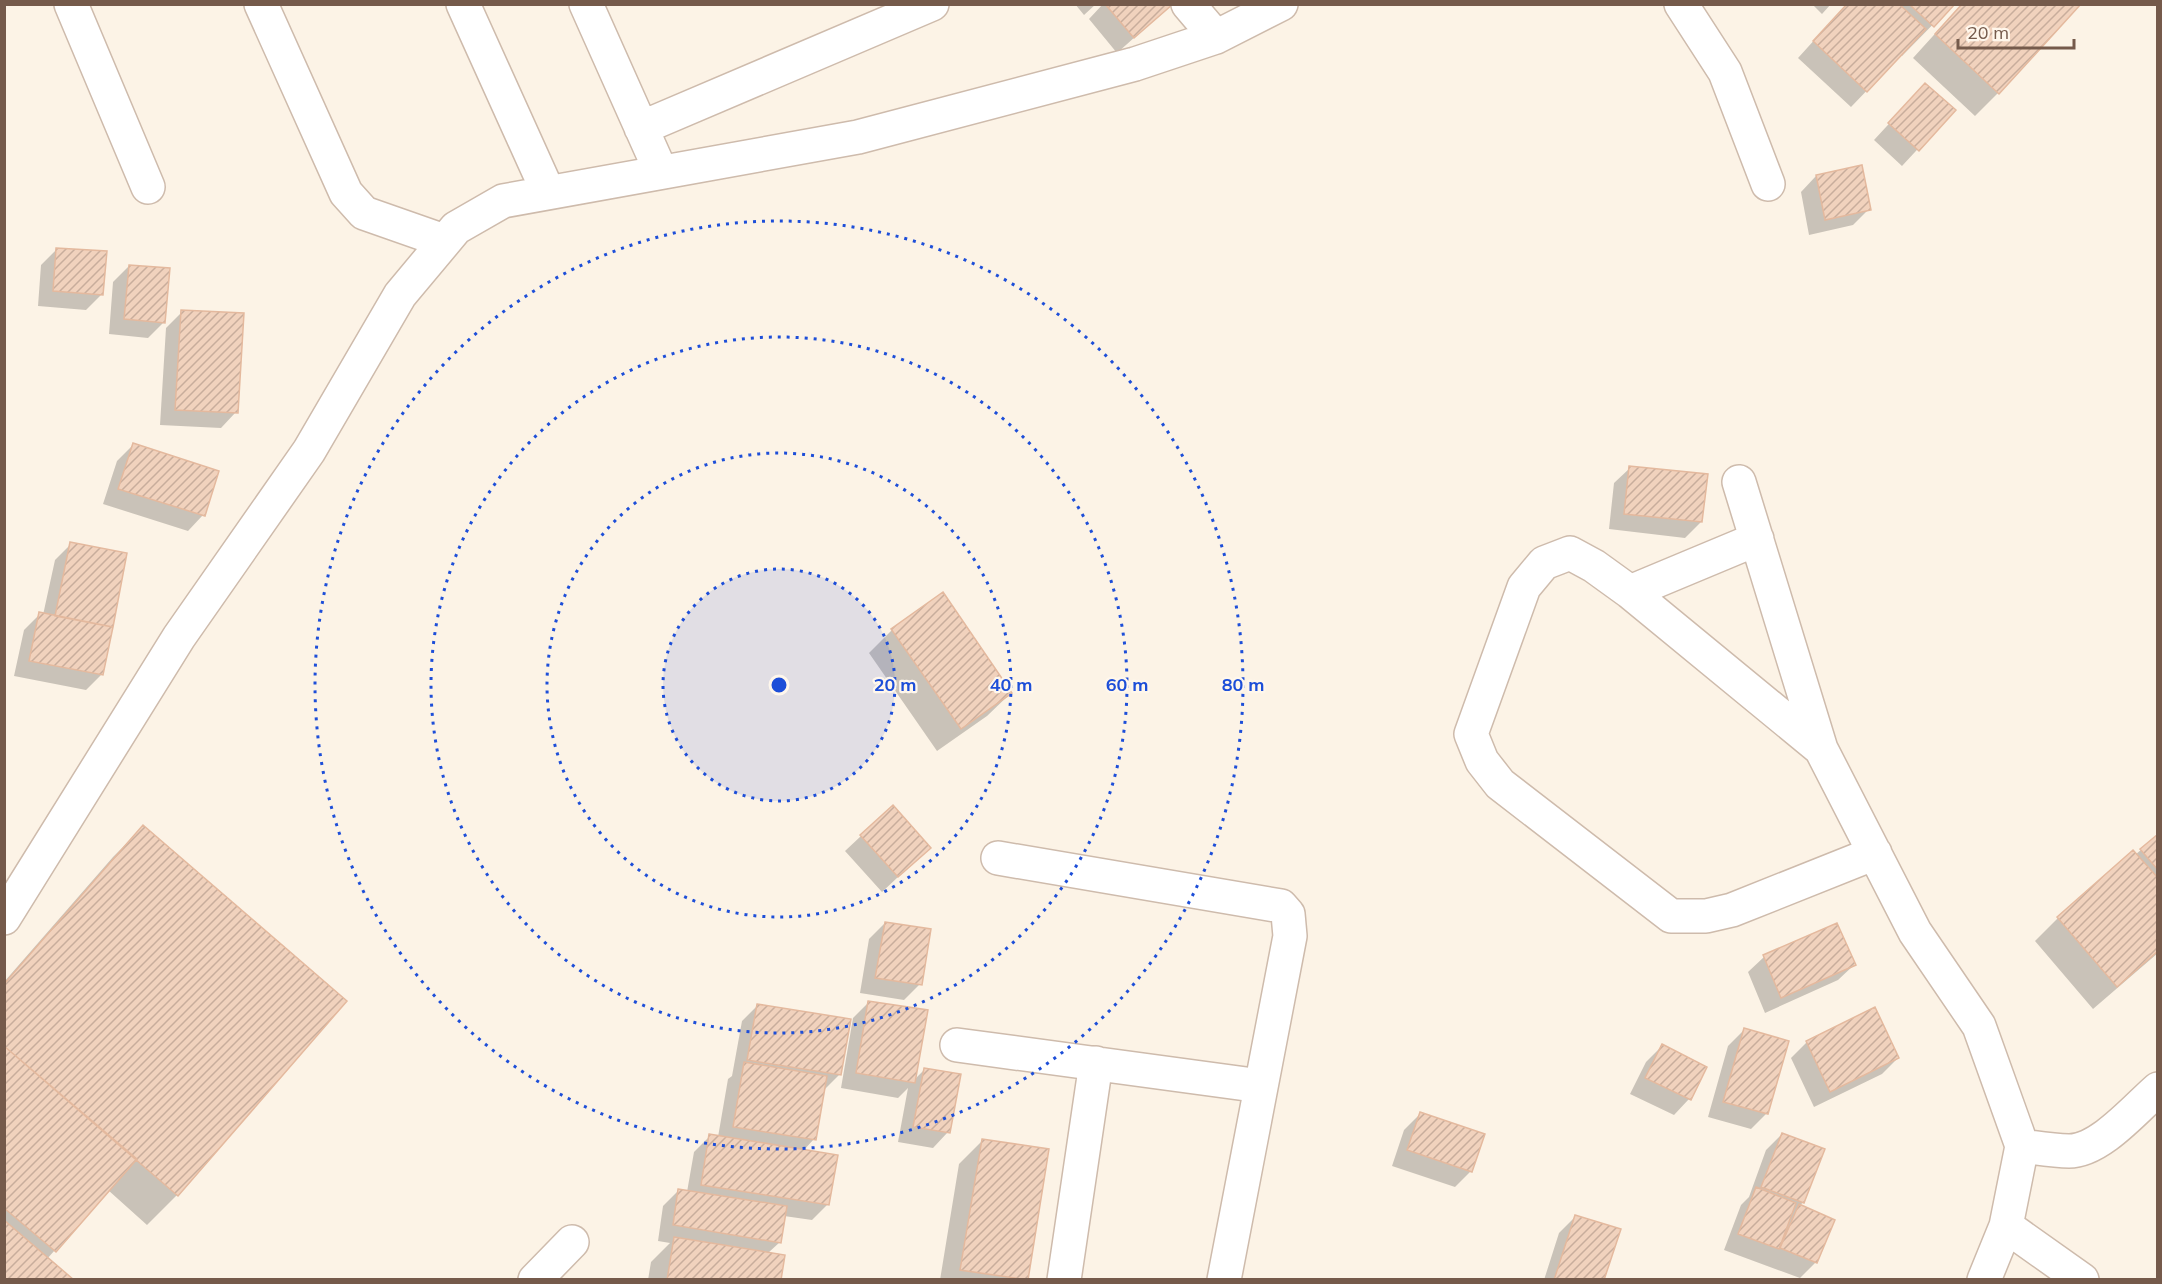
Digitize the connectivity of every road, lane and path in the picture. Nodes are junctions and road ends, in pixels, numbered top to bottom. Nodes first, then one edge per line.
1 (71, 4) edge
2 (261, 4) edge
3 (463, 4) edge
4 (586, 4) edge
5 (932, 4) edge
6 (1188, 4) edge
7 (1281, 4) edge
8 (1681, 4) edge
9 (1216, 37) junction
10 (641, 128) junction
11 (661, 172) junction
12 (1768, 184) dead end
13 (148, 188) dead end
14 (548, 192) junction
15 (444, 241) junction
16 (1738, 482) dead end
17 (1757, 539) junction
18 (1630, 592) junction
19 (1821, 749) junction
20 (1875, 853) junction
21 (998, 858) dead end
22 (4, 918) edge
23 (957, 1045) dead end
24 (1096, 1063) junction
25 (1261, 1086) junction
26 (2157, 1089) edge
27 (2022, 1146) junction
28 (2006, 1226) junction
29 (572, 1242) dead end
30 (535, 1280) edge
31 (1064, 1280) edge
32 (1224, 1280) edge
33 (1984, 1280) edge
34 (2082, 1280) edge

1 - 13 street
2 - 15 street
3 - 14 street
4 - 10 street
5 - 10 street
6 - 9 street
7 - 9 street
8 - 12 street
9 - 11 street
10 - 11 street
11 - 14 street
14 - 15 street
15 - 22 street
16 - 17 street
17 - 18 street
17 - 19 street
18 - 19 street
18 - 20 street
19 - 20 street
20 - 27 street
21 - 25 street
23 - 24 street
24 - 25 street
24 - 31 street
25 - 32 street
26 - 27 street
27 - 28 street
28 - 33 street
28 - 34 street
29 - 30 street

